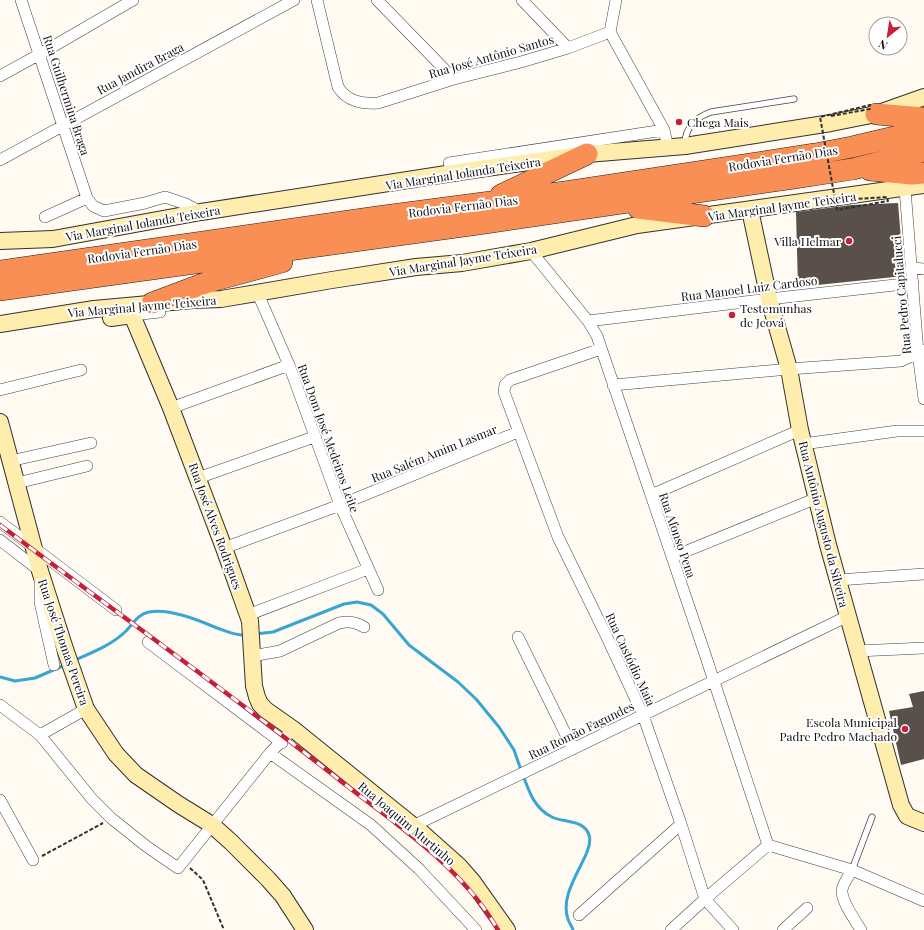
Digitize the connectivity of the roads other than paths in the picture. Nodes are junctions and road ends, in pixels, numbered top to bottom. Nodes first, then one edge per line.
1 (21, 0) edge
2 (133, 0) edge
3 (294, 0) edge
4 (317, 0) edge
5 (377, 0) edge
6 (522, 0) edge
7 (616, 0) edge
8 (610, 32) junction
9 (568, 48) junction
10 (40, 54) junction
11 (0, 76) edge
12 (454, 79) junction
13 (924, 97) edge
14 (794, 99) dead end
15 (876, 114) junction
16 (924, 118) edge
17 (63, 125) junction
18 (664, 130) junction
19 (924, 130) edge
20 (685, 146) junction
21 (668, 148) junction
22 (924, 151) edge
23 (587, 154) junction
24 (0, 160) edge
25 (449, 163) dead end
26 (853, 169) junction
27 (924, 173) edge
28 (924, 185) edge
29 (905, 189) junction
30 (87, 198) junction
31 (481, 204) junction
32 (611, 205) junction
33 (750, 210) junction
34 (201, 212) junction
35 (704, 216) junction
36 (45, 217) dead end
37 (0, 241) edge
38 (326, 245) junction
39 (531, 250) junction
40 (912, 268) junction
41 (924, 269) edge
42 (0, 271) edge
43 (913, 283) junction
44 (0, 290) edge
45 (258, 294) junction
46 (769, 298) junction
47 (156, 308) junction
48 (132, 315) junction
49 (588, 321) junction
50 (0, 324) edge
51 (0, 332) edge
52 (601, 349) junction
53 (921, 352) edge
54 (289, 365) junction
55 (789, 369) junction
56 (81, 370) dead end
57 (613, 385) junction
58 (0, 390) edge
59 (924, 399) edge
60 (171, 408) junction
61 (0, 422) edge
62 (924, 431) edge
63 (518, 432) junction
64 (314, 437) junction
65 (802, 437) junction
66 (91, 443) dead end
67 (10, 461) junction
68 (87, 466) dead end
69 (198, 478) junction
70 (17, 483) junction
71 (651, 495) junction
72 (817, 498) junction
73 (340, 505) junction
74 (0, 522) edge
75 (0, 540) edge
76 (34, 548) junction
77 (224, 548) junction
78 (672, 557) junction
79 (368, 569) junction
80 (40, 571) junction
81 (924, 574) edge
82 (838, 580) junction
83 (378, 590) dead end
84 (116, 610) dead end
85 (848, 616) junction
86 (249, 618) junction
87 (364, 627) dead end
88 (518, 637) dead end
89 (148, 642) dead end
90 (924, 648) edge
91 (252, 650) junction
92 (857, 651) junction
93 (54, 665) dead end
94 (714, 680) junction
95 (0, 705) edge
96 (86, 708) junction
97 (643, 715) junction
98 (293, 729) junction
99 (40, 735) junction
100 (282, 743) junction
101 (574, 749) junction
102 (270, 753) junction
103 (0, 800) edge
104 (872, 817) dead end
105 (924, 823) edge
106 (212, 824) junction
107 (681, 824) junction
108 (413, 826) junction
109 (768, 845) junction
110 (33, 860) road end
111 (852, 870) junction
112 (705, 899) junction
113 (924, 901) edge
114 (808, 908) dead end
115 (579, 915) dead end
116 (305, 930) edge
117 (476, 930) edge
118 (507, 930) edge
119 (671, 930) edge
120 (732, 930) edge
121 (783, 930) edge
122 (861, 930) edge

1 - 10 street, Rua Guilhermina Braga
2 - 10 street
3 - 17 street, Rua Jandira Braga
4 - 12 street, Rua José Antônio Santos
5 - 12 street
6 - 9 street
7 - 8 street
8 - 9 street, Rua José Antônio Santos
8 - 18 street
9 - 12 street, Rua José Antônio Santos
10 - 11 street
10 - 17 street, Rua Guilhermina Braga
13 - 15 street, Via Marginal Iolanda Teixeira
14 - 20 lane
15 - 16 highway
15 - 20 street, Via Marginal Iolanda Teixeira
17 - 24 street, Rua Jandira Braga
17 - 30 street, Rua Guilhermina Braga
18 - 21 street
18 - 25 street
19 - 31 highway, Rodovia Fernão Dias
20 - 21 street, Via Marginal Iolanda Teixeira
21 - 23 street, Via Marginal Iolanda Teixeira
22 - 26 highway, Rodovia Fernão Dias
23 - 31 highway
23 - 34 street, Via Marginal Iolanda Teixeira
26 - 27 highway
26 - 32 highway, Rodovia Fernão Dias
28 - 29 street, Via Marginal Jayme Teixeira
29 - 33 street, Via Marginal Jayme Teixeira
29 - 40 street, Rua Pedro Capitalucci
30 - 34 street
30 - 36 street
31 - 42 highway, Rodovia Fernão Dias
32 - 35 highway
32 - 38 highway, Rodovia Fernão Dias
33 - 35 street, Via Marginal Jayme Teixeira
33 - 46 street, Rua Antônio Augusto da Silveira
34 - 37 street, Via Marginal Iolanda Teixeira
35 - 39 street, Via Marginal Jayme Teixeira
38 - 44 highway, Rodovia Fernão Dias
38 - 47 highway
39 - 45 street, Via Marginal Jayme Teixeira
39 - 49 street, Rua Afonso Pena
40 - 41 street
40 - 43 street, Rua Pedro Capitalucci
43 - 46 street, Rua Manoel Luiz Cardoso
43 - 53 street, Rua Pedro Capitalucci
45 - 47 street, Via Marginal Jayme Teixeira
45 - 54 street, Rua Dom José Medeiros Leite
46 - 49 street, Rua Manoel Luiz Cardoso
46 - 55 street, Rua Antônio Augusto da Silveira
47 - 48 street
47 - 50 street, Via Marginal Jayme Teixeira
48 - 51 street
48 - 60 street, Rua José Alves Rodrigues
49 - 52 street, Rua Afonso Pena
52 - 57 street, Rua Afonso Pena
52 - 63 street, Rua Custódio Maia
53 - 55 street
53 - 59 street, Rua Pedro Capitalucci
54 - 60 street
54 - 64 street, Rua Dom José Medeiros Leite
55 - 57 street
55 - 65 street, Rua Antônio Augusto da Silveira
56 - 58 street
57 - 71 street, Rua Afonso Pena
60 - 69 street, Rua José Alves Rodrigues
61 - 67 street, Rua José Thomas Pereira
62 - 65 street
63 - 73 street, Rua Salém Amim Lasmar
63 - 97 street, Rua Custódio Maia
64 - 69 street
64 - 73 street, Rua Dom José Medeiros Leite
65 - 71 street
65 - 72 street, Rua Antônio Augusto da Silveira
66 - 67 street
67 - 70 street, Rua José Thomas Pereira
68 - 70 street
69 - 77 street, Rua José Alves Rodrigues
70 - 76 street, Rua José Thomas Pereira
71 - 78 street, Rua Afonso Pena
72 - 78 street
72 - 82 street, Rua Antônio Augusto da Silveira
73 - 77 street, Rua Salém Amim Lasmar
73 - 79 street, Rua Dom José Medeiros Leite
74 - 76 street
75 - 80 street
76 - 80 street, Rua José Thomas Pereira
76 - 84 street
77 - 86 street, Rua José Alves Rodrigues
78 - 94 street, Rua Afonso Pena
79 - 83 street, Rua Dom José Medeiros Leite
79 - 86 street
80 - 93 street, Rua José Thomas Pereira
80 - 96 street, Rua José Thomas Pereira
81 - 82 street
82 - 85 street, Rua Antônio Augusto da Silveira
85 - 92 street, Rua Antônio Augusto da Silveira
85 - 94 street, Rua Romão Fagundes
86 - 91 street, Rua José Alves Rodrigues
87 - 91 street
88 - 101 street
89 - 100 street
90 - 92 street
91 - 98 street, Rua José Alves Rodrigues
92 - 105 street, Rua Antônio Augusto da Silveira
94 - 97 street, Rua Romão Fagundes
94 - 109 street, Rua Afonso Pena
95 - 99 street
96 - 99 street
96 - 106 street, Rua José Thomas Pereira
97 - 101 street, Rua Romão Fagundes
97 - 107 street, Rua Custódio Maia
98 - 100 street
98 - 108 street, Rua Joaquim Murtinho
99 - 106 street
100 - 102 street
101 - 108 street, Rua Romão Fagundes
102 - 106 street
102 - 117 street
103 - 110 street
104 - 111 lane
106 - 116 street, Rua José Thomas Pereira
107 - 112 street, Rua Custódio Maia
107 - 115 street
108 - 118 street, Rua Joaquim Murtinho
109 - 111 street
109 - 112 street
111 - 113 street
111 - 122 street
112 - 119 street
112 - 120 street, Rua Custódio Maia
114 - 121 street

